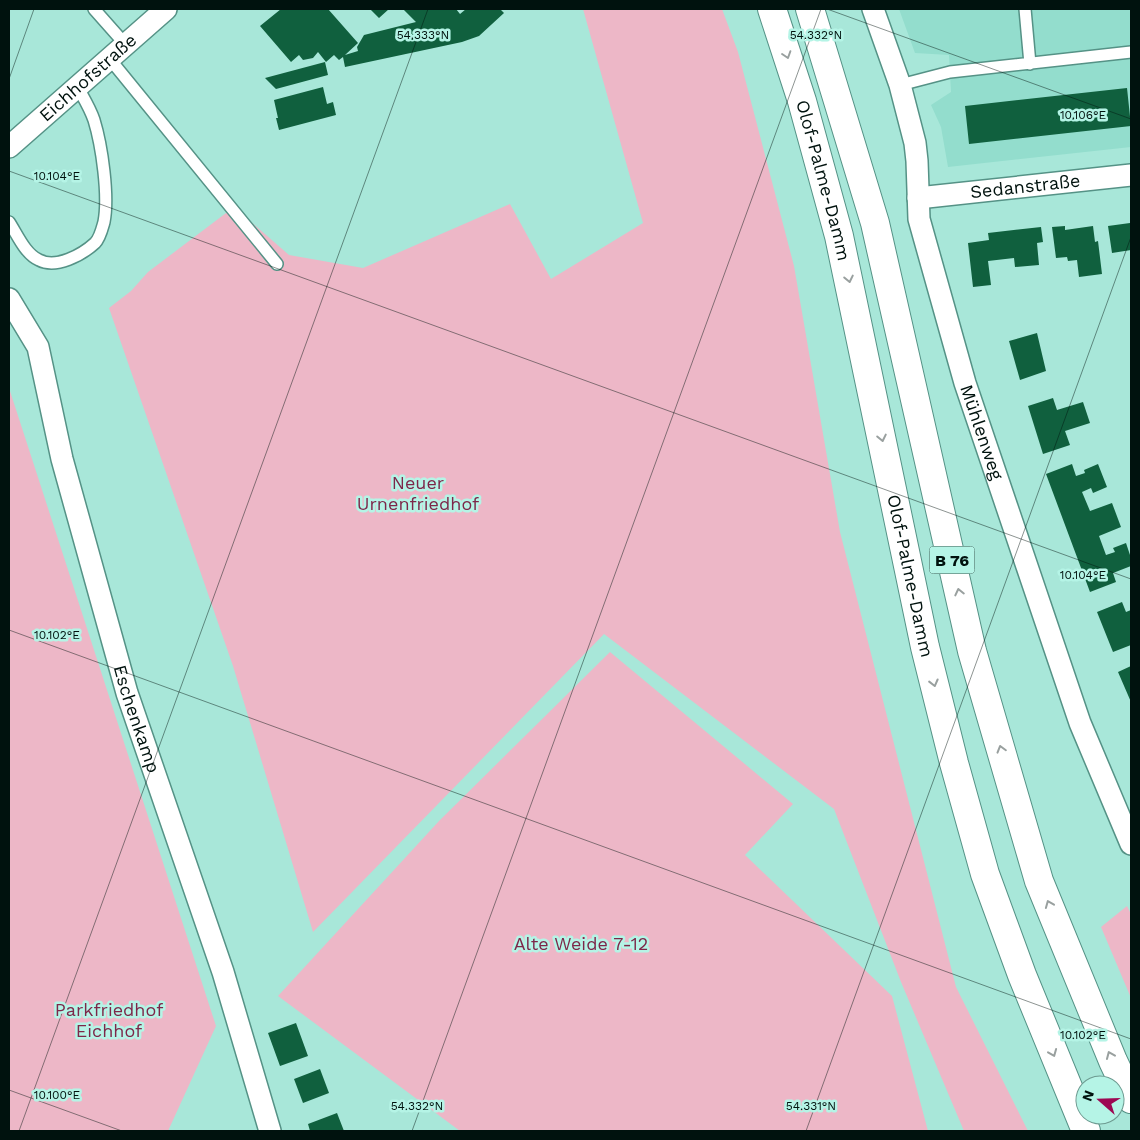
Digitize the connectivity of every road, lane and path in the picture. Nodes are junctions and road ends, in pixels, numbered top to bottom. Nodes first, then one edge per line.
1 (94, 9) edge
2 (166, 9) edge
3 (772, 9) edge
4 (810, 9) edge
5 (873, 9) edge
6 (1024, 9) edge
7 (125, 44) junction
8 (1131, 52) edge
9 (109, 58) junction
10 (1030, 64) junction
11 (900, 85) junction
12 (77, 86) junction
13 (9, 147) edge
14 (1131, 176) edge
15 (918, 198) junction
16 (9, 222) edge
17 (278, 264) dead end
18 (11, 302) edge
19 (1131, 844) edge
20 (1131, 1099) edge
21 (270, 1131) edge
22 (1086, 1131) edge

1 - 7 lane
2 - 7 street, Eichhofstraße
3 -> 22 highway, Olof-Palme-Damm / B 76
20 -> 4 highway, Olof-Palme-Damm / B 76
5 - 11 street, Mühlenweg
6 - 10 lane
7 - 9 street, Eichhofstraße
8 - 10 lane
9 - 12 street, Eichhofstraße
9 - 17 lane
10 - 11 lane
11 - 15 street, Mühlenweg
12 - 13 street, Eichhofstraße
12 - 16 lane
14 - 15 street, Sedanstraße
15 - 19 street, Mühlenweg
18 - 21 street, Eschenkamp

